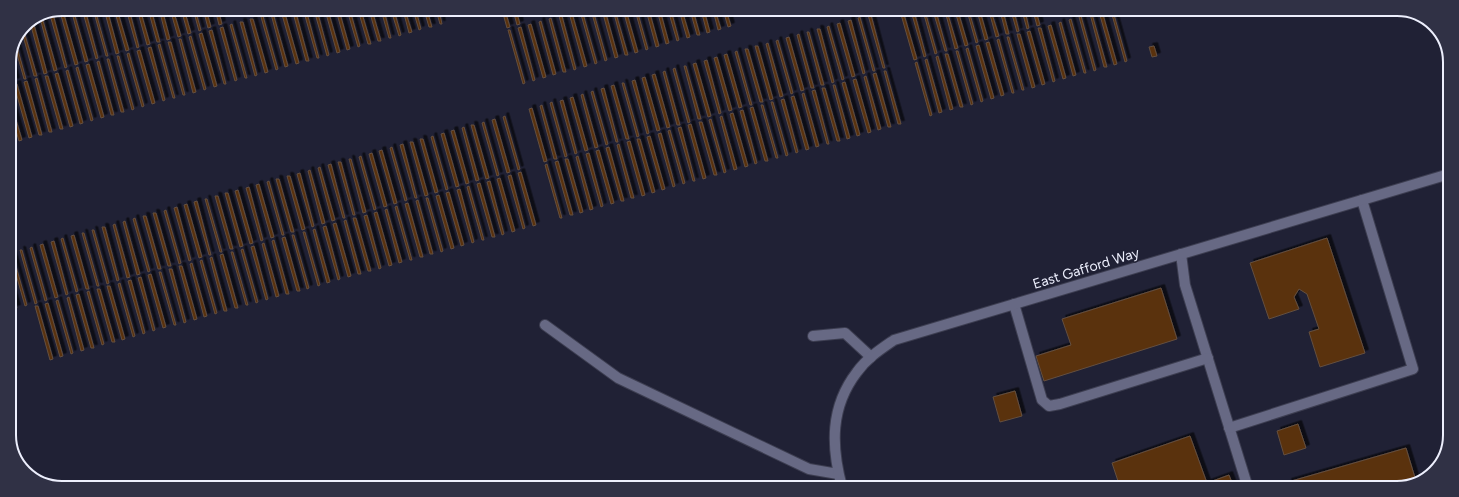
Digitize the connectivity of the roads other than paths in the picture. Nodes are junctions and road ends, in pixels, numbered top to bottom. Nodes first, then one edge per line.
1 (1443, 176) edge
2 (1362, 200) junction
3 (1181, 254) junction
4 (1014, 304) junction
5 (545, 325) dead end
6 (813, 336) dead end
7 (871, 357) junction
8 (1208, 358) junction
9 (1230, 428) junction
10 (838, 474) junction
11 (840, 481) edge
12 (1246, 481) edge

1 - 2 street, East Gafford Way
2 - 3 street, East Gafford Way
2 - 9 street
3 - 4 street, East Gafford Way
3 - 8 street
4 - 7 street, East Gafford Way
4 - 8 street
5 - 10 street
6 - 7 street
7 - 10 street, East Gafford Way
8 - 9 street
9 - 12 street
10 - 11 street, East Gafford Way

